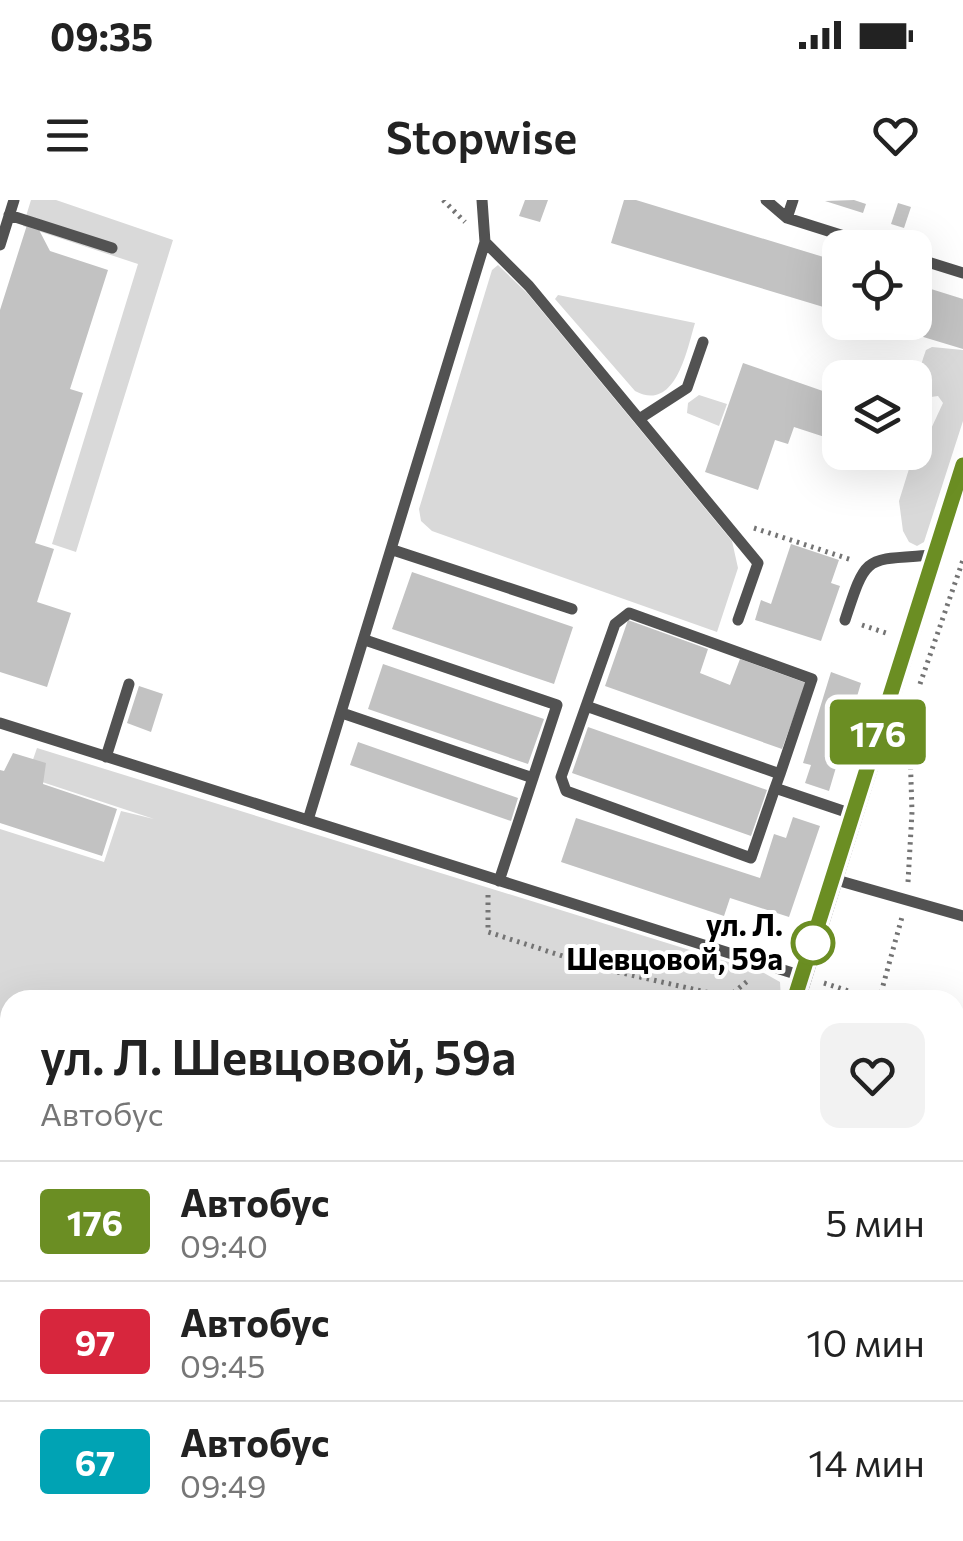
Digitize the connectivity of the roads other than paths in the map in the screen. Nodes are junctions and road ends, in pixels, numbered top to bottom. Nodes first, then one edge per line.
1 (14, 200) edge
2 (482, 200) edge
3 (766, 200) edge
4 (793, 200) edge
5 (9, 215) junction
6 (787, 218) junction
7 (825, 230) edge
8 (0, 242) edge
9 (486, 242) junction
10 (112, 248) dead end
11 (932, 263) edge
12 (963, 273) edge
13 (703, 342) dead end
14 (639, 418) junction
15 (963, 466) edge
16 (393, 550) junction
17 (934, 555) junction
18 (572, 610) dead end
19 (738, 620) dead end
20 (844, 620) dead end
21 (365, 640) junction
22 (130, 684) dead end
23 (586, 706) junction
24 (342, 713) junction
25 (0, 723) edge
26 (106, 757) junction
27 (780, 774) junction
28 (532, 778) junction
29 (775, 788) junction
30 (852, 814) junction
31 (308, 820) junction
32 (494, 879) junction
33 (833, 879) junction
34 (963, 916) edge
35 (802, 976) junction
36 (797, 990) edge

1 - 5 lane
2 - 9 lane
3 - 6 lane
4 - 6 lane
5 - 8 lane
5 - 10 lane
6 - 7 lane
9 - 14 lane
9 - 16 lane
11 - 12 lane
13 - 14 lane
14 - 19 lane
15 - 17 street
16 - 18 lane
16 - 21 lane
17 - 20 lane
17 - 30 street
21 - 24 lane
21 - 28 lane
22 - 26 lane
23 - 27 lane
23 - 27 lane
23 - 29 lane
24 - 28 lane
24 - 31 lane
25 - 26 lane
26 - 31 lane
27 - 29 lane
28 - 32 lane
29 - 30 lane
30 - 33 street
31 - 32 lane
32 - 35 lane
33 - 34 lane
33 - 35 street
35 - 36 street

